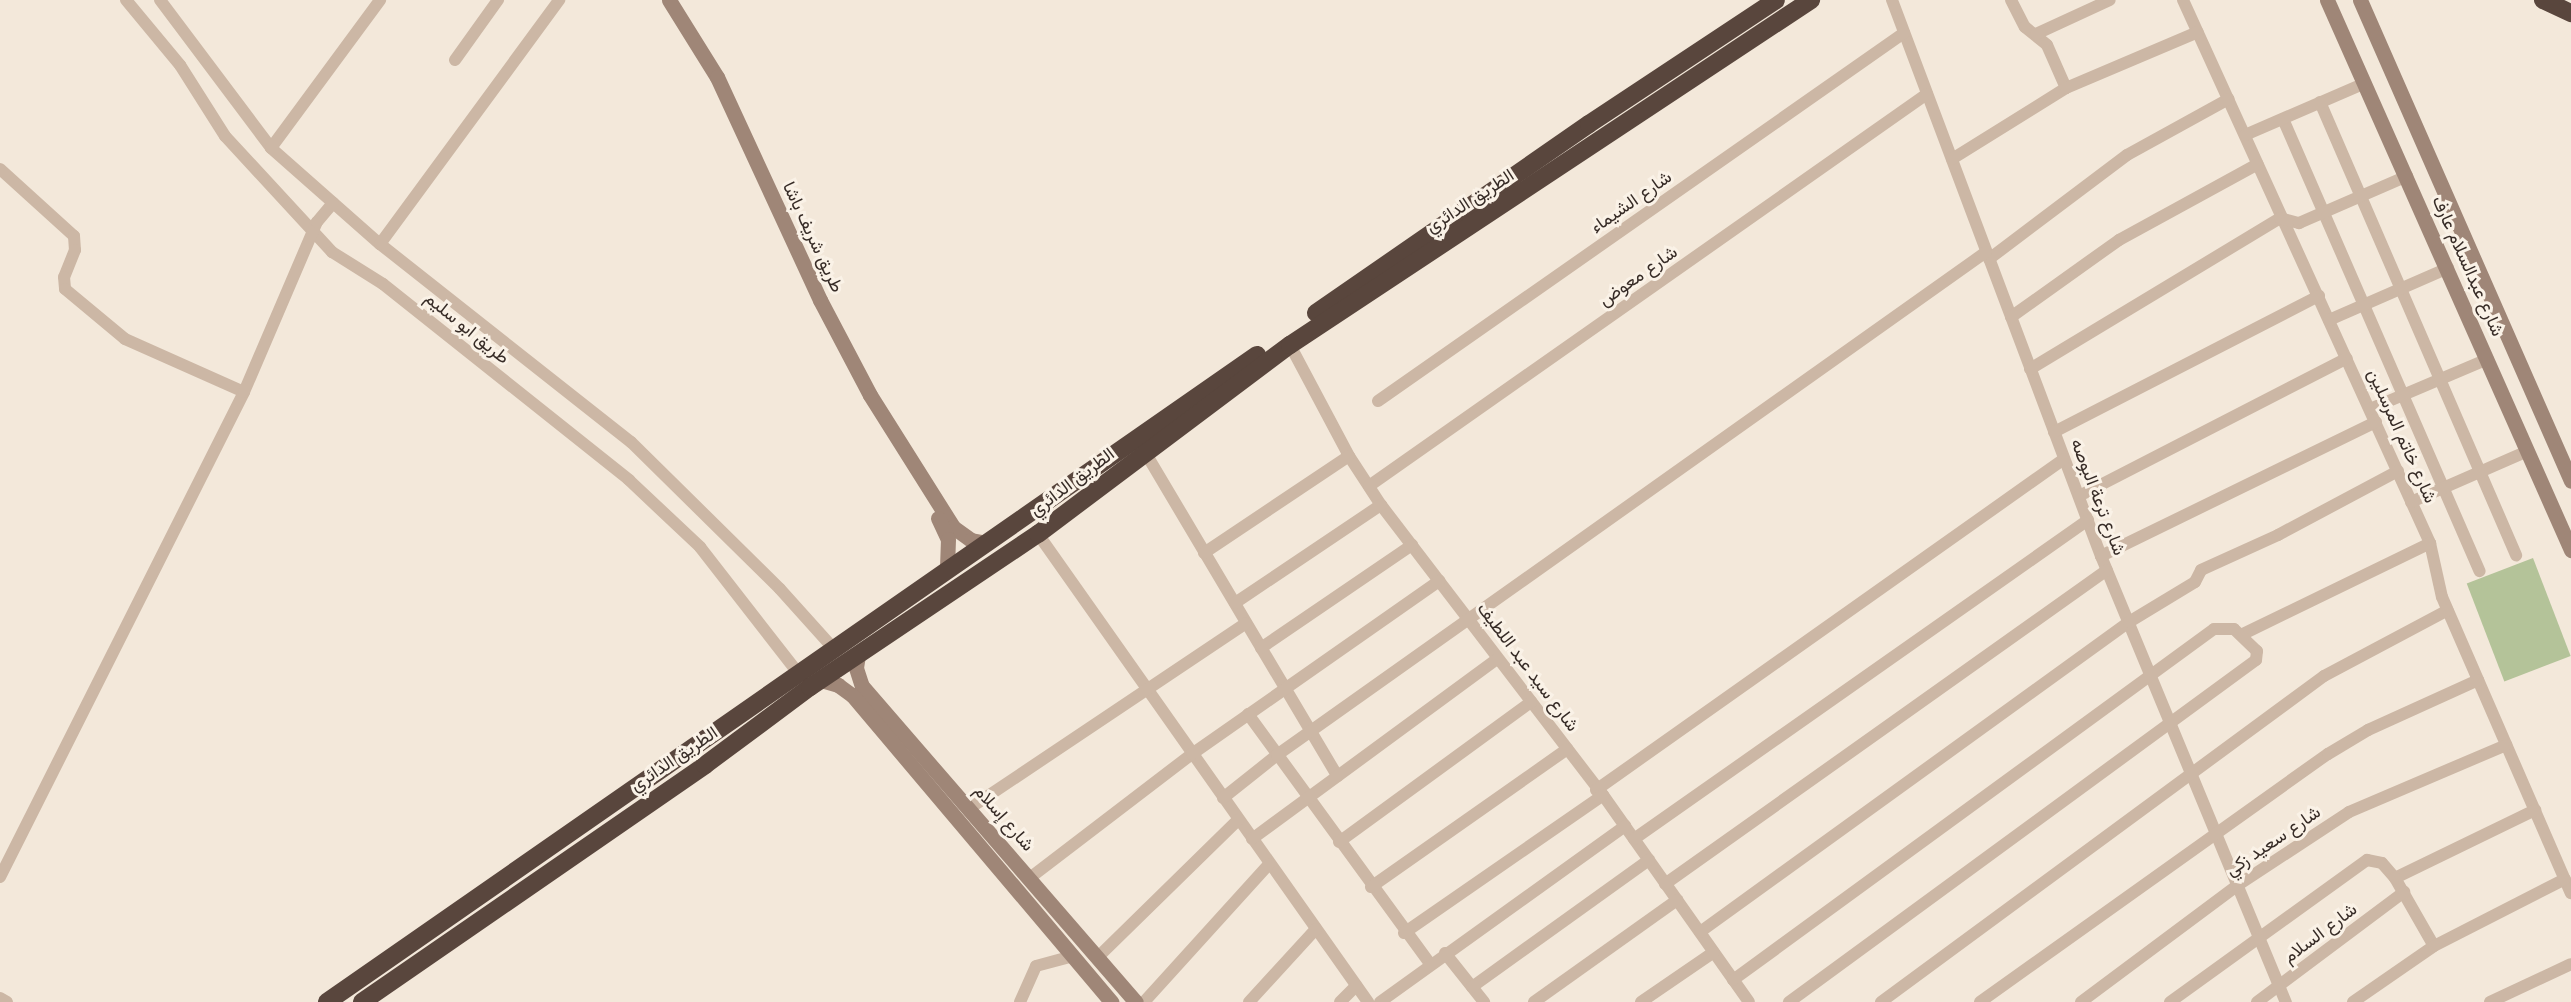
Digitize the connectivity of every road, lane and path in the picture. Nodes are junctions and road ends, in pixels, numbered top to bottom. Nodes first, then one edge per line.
1 (126, 0) edge
2 (160, 0) edge
3 (381, 0) edge
4 (498, 0) edge
5 (559, 0) edge
6 (669, 0) edge
7 (1776, 0) edge
8 (1811, 0) edge
9 (1892, 0) edge
10 (2011, 0) edge
11 (2110, 0) edge
12 (2183, 0) edge
13 (2327, 0) edge
14 (2361, 0) edge
15 (2543, 0) edge
16 (2096, 3) edge
17 (2571, 13) edge
18 (2198, 32) junction
19 (1904, 33) junction
20 (2037, 34) junction
21 (455, 60) dead end
22 (2365, 82) junction
23 (2066, 88) junction
24 (1927, 94) junction
25 (2229, 99) junction
26 (2320, 102) junction
27 (2283, 119) junction
28 (2245, 135) junction
29 (271, 148) junction
30 (1952, 159) junction
31 (2258, 164) junction
32 (0, 169) edge
33 (2407, 176) junction
34 (2361, 196) junction
35 (333, 202) junction
36 (2325, 211) junction
37 (2280, 218) junction
38 (314, 230) junction
39 (380, 244) junction
40 (1987, 256) junction
41 (2448, 268) junction
42 (2401, 289) junction
43 (2319, 296) junction
44 (2367, 304) junction
45 (2011, 317) junction
46 (2329, 320) junction
47 (1290, 345) junction
48 (2347, 358) junction
49 (2488, 359) junction
50 (2030, 369) junction
51 (2441, 379) junction
52 (244, 392) junction
53 (2406, 394) junction
54 (1378, 401) dead end
55 (2370, 409) junction
56 (2376, 422) junction
57 (2054, 432) junction
58 (2528, 451) junction
59 (1145, 452) junction
60 (1349, 456) junction
61 (2064, 459) junction
62 (2567, 462) edge
63 (2398, 471) junction
64 (2481, 472) junction
65 (2571, 481) edge
66 (1369, 486) junction
67 (2445, 487) junction
68 (927, 488) junction
69 (2079, 496) junction
70 (2411, 502) junction
71 (1043, 503) junction
72 (1382, 505) junction
73 (2088, 520) junction
74 (1054, 521) junction
75 (1015, 523) junction
76 (1038, 534) junction
77 (986, 543) junction
78 (2430, 543) junction
79 (1412, 545) junction
80 (2571, 550) edge
81 (1204, 553) junction
82 (2516, 555) dead end
83 (2101, 556) junction
84 (947, 570) junction
85 (2107, 570) junction
86 (2480, 571) dead end
87 (1439, 581) junction
88 (1235, 603) junction
89 (2448, 610) junction
90 (1469, 620) junction
91 (2129, 622) junction
92 (1246, 623) junction
93 (2243, 634) junction
94 (834, 648) junction
95 (1261, 648) junction
96 (858, 655) junction
97 (1497, 658) junction
98 (799, 674) junction
99 (2151, 675) junction
100 (821, 680) junction
101 (2478, 680) junction
102 (1284, 688) junction
103 (1148, 692) junction
104 (863, 698) junction
105 (1532, 702) junction
106 (1248, 714) junction
107 (2170, 722) junction
108 (1310, 732) junction
109 (2506, 745) junction
110 (1568, 749) junction
111 (690, 751) junction
112 (1191, 754) junction
113 (1277, 755) junction
114 (705, 765) junction
115 (654, 774) junction
116 (2192, 774) junction
117 (1337, 776) junction
118 (663, 791) junction
119 (1599, 793) junction
120 (1223, 798) junction
121 (1308, 798) junction
122 (970, 808) junction
123 (2535, 810) junction
124 (1238, 820) junction
125 (1625, 826) junction
126 (2216, 832) junction
127 (1252, 839) junction
128 (1634, 839) junction
129 (1339, 842) junction
130 (1649, 860) junction
131 (1269, 864) junction
132 (0, 877) edge
133 (1031, 877) junction
134 (2395, 878) junction
135 (2565, 879) junction
136 (1665, 884) junction
137 (2238, 885) junction
138 (1371, 887) junction
139 (2404, 892) junction
140 (2571, 893) edge
141 (1677, 900) junction
142 (1316, 929) junction
143 (1700, 932) junction
144 (1404, 933) junction
145 (2258, 935) junction
146 (2434, 946) junction
147 (1714, 952) junction
148 (1445, 953) junction
149 (1074, 956) junction
150 (1098, 957) junction
151 (1430, 964) junction
152 (2571, 964) edge
153 (1733, 980) junction
154 (1356, 986) junction
155 (2279, 986) junction
156 (1472, 987) junction
157 (1123, 995) edge
158 (0, 998) edge
159 (7, 1002) edge
160 (327, 1002) edge
161 (362, 1002) edge
162 (1020, 1002) edge
163 (1111, 1002) edge
164 (1136, 1002) edge
165 (1144, 1002) edge
166 (1249, 1002) edge
167 (1340, 1002) edge
168 (1368, 1002) edge
169 (1380, 1002) edge
170 (1484, 1002) edge
171 (1534, 1002) edge
172 (1641, 1002) edge
173 (1749, 1002) edge
174 (1789, 1002) edge
175 (1881, 1002) edge
176 (1980, 1002) edge
177 (2080, 1002) edge
178 (2170, 1002) edge
179 (2257, 1002) edge
180 (2286, 1002) edge
181 (2353, 1002) edge
182 (2490, 1002) edge

1 - 38 street, طريق ابو سليم
2 - 29 street, طريق ابو سليم
3 - 29 street
4 - 21 street
5 - 39 street
6 - 68 street, طريق شريف باشا
7 - 71 highway, الطريق الدائري
8 - 47 highway, الطريق الدائري
9 - 19 street, شارع ترعة البوصه
10 - 20 street
11 - 16 street
12 - 18 street, شارع خاتم المرسلين
13 - 22 street, شارع عبدالسلام عارف
14 - 62 street, شارع عبدالسلام عارف
15 - 17 highway
16 - 20 street
18 - 23 street
18 - 25 street, شارع خاتم المرسلين
19 - 24 street, شارع ترعة البوصه
19 - 54 street, شارع الشيماء
20 - 23 street
22 - 26 street
22 - 33 street, شارع عبدالسلام عارف
23 - 30 street
24 - 30 street, شارع ترعة البوصه
24 - 66 street, شارع معوض
25 - 28 street, شارع خاتم المرسلين
25 - 40 street
26 - 27 street
26 - 34 street
27 - 28 street
27 - 36 street
28 - 31 street, شارع خاتم المرسلين
29 - 35 street, طريق ابو سليم
30 - 40 street, شارع ترعة البوصه
31 - 37 street, شارع خاتم المرسلين
31 - 45 street
32 - 52 street
33 - 34 street
33 - 41 street, شارع عبدالسلام عارف
34 - 36 street
34 - 42 street
35 - 38 street
35 - 39 street, طريق ابو سليم
36 - 37 street
36 - 44 street
37 - 43 street, شارع خاتم المرسلين
37 - 50 street
38 - 52 street
38 - 98 street, طريق ابو سليم
39 - 94 street, طريق ابو سليم
40 - 45 street, شارع ترعة البوصه
40 - 90 street
41 - 42 street
41 - 49 street, شارع عبدالسلام عارف
42 - 44 street
42 - 51 street
43 - 46 street, شارع خاتم المرسلين
43 - 57 street
44 - 46 street
44 - 53 street
45 - 50 street, شارع ترعة البوصه
46 - 48 street, شارع خاتم المرسلين
47 - 59 highway, الطريق الدائري
47 - 60 street, شارع سيد عبد اللطيف
48 - 55 street, شارع خاتم المرسلين
48 - 69 street
49 - 51 street
49 - 58 street, شارع عبدالسلام عارف
50 - 57 street, شارع ترعة البوصه
51 - 53 street
51 - 64 street
52 - 132 street
53 - 55 street
53 - 67 street
55 - 56 street, شارع خاتم المرسلين
56 - 63 street, شارع خاتم المرسلين
56 - 83 street
57 - 61 street, شارع ترعة البوصه
58 - 64 street
58 - 80 street, شارع عبدالسلام عارف
59 - 74 highway, الطريق الدائري
59 - 81 street
60 - 66 street, شارع سيد عبد اللطيف
60 - 81 street
61 - 69 street, شارع ترعة البوصه
61 - 119 street
62 - 65 street, شارع عبدالسلام عارف
63 - 70 street, شارع خاتم المرسلين
63 - 91 street
64 - 67 street
64 - 82 street
66 - 72 street, شارع سيد عبد اللطيف
67 - 70 street
67 - 86 street
68 - 77 street, طريق شريف باشا
68 - 84 street, طريق شريف باشا
69 - 73 street, شارع ترعة البوصه
70 - 78 street, شارع خاتم المرسلين
71 - 74 highway
71 - 75 highway, الطريق الدائري
72 - 79 street, شارع سيد عبد اللطيف
72 - 88 street
73 - 83 street, شارع ترعة البوصه
73 - 128 street
74 - 76 highway, الطريق الدائري
75 - 76 highway
75 - 77 highway, الطريق الدائري
76 - 96 highway, الطريق الدائري
76 - 103 street
77 - 84 highway, الطريق الدائري
78 - 89 street, شارع خاتم المرسلين
78 - 93 street
79 - 87 street, شارع سيد عبد اللطيف
79 - 95 street
81 - 88 street
83 - 85 street, شارع ترعة البوصه
84 - 94 highway, الطريق الدائري
85 - 91 street, شارع ترعة البوصه
85 - 136 street
87 - 90 street, شارع سيد عبد اللطيف
87 - 102 street
88 - 92 street
89 - 101 street, شارع خاتم المرسلين
89 - 116 street
90 - 97 street, شارع سيد عبد اللطيف
90 - 108 street
91 - 99 street, شارع ترعة البوصه
91 - 143 street
92 - 95 street
92 - 103 street
93 - 99 street
93 - 107 street
94 - 98 highway, الطريق الدائري
95 - 102 street
96 - 100 highway, الطريق الدائري
96 - 104 street, شارع إسلام
97 - 105 street, شارع سيد عبد اللطيف
97 - 117 street
98 - 111 highway, الطريق الدائري
99 - 107 street, شارع ترعة البوصه
99 - 153 street
100 - 104 street, شارع إسلام
100 - 114 highway, الطريق الدائري
101 - 109 street, شارع خاتم المرسلين
101 - 126 street
102 - 106 street
102 - 108 street
103 - 112 street
103 - 122 street
104 - 122 street, شارع إسلام
104 - 149 street, شارع إسلام
105 - 110 street, شارع سيد عبد اللطيف
105 - 129 street
106 - 112 street
106 - 113 street
107 - 116 street, شارع ترعة البوصه
107 - 174 street
108 - 113 street
108 - 117 street
109 - 123 street, شارع خاتم المرسلين
109 - 137 street, شارع سعيد زكي
110 - 119 street, شارع سيد عبد اللطيف
110 - 138 street
111 - 114 highway
111 - 115 highway, الطريق الدائري
112 - 120 street
112 - 133 street
113 - 120 street
113 - 121 street
114 - 118 highway, الطريق الدائري
115 - 118 highway
115 - 160 highway, الطريق الدائري
116 - 126 street, شارع ترعة البوصه
116 - 175 street
117 - 121 street
118 - 161 highway, الطريق الدائري
119 - 125 street, شارع سيد عبد اللطيف
119 - 144 street
120 - 124 street
121 - 127 street
121 - 129 street
122 - 133 street, شارع إسلام
123 - 134 street
123 - 135 street, شارع خاتم المرسلين
124 - 127 street
124 - 150 street
125 - 128 street, شارع سيد عبد اللطيف
125 - 148 street
126 - 137 street, شارع ترعة البوصه
126 - 176 street
127 - 131 street
128 - 130 street, شارع سيد عبد اللطيف
129 - 138 street
130 - 136 street, شارع سيد عبد اللطيف
130 - 156 street
131 - 142 street
131 - 165 street
133 - 150 street, شارع إسلام
134 - 139 street
134 - 145 street
135 - 140 street, شارع خاتم المرسلين
135 - 146 street
136 - 141 street, شارع سيد عبد اللطيف
137 - 145 street, شارع ترعة البوصه
137 - 177 street, شارع سعيد زكي
138 - 144 street
139 - 146 street
139 - 155 street, شارع السلام
141 - 143 street, شارع سيد عبد اللطيف
141 - 171 street
142 - 154 street
142 - 166 street
143 - 147 street, شارع سيد عبد اللطيف
144 - 151 street
145 - 155 street, شارع ترعة البوصه
145 - 178 street
146 - 181 street
147 - 153 street, شارع سيد عبد اللطيف
147 - 172 street
148 - 151 street
148 - 156 street
149 - 162 street
149 - 163 street, شارع إسلام
150 - 157 street, شارع إسلام
151 - 169 street
152 - 182 street
153 - 173 street, شارع سيد عبد اللطيف
154 - 167 street
154 - 168 street
155 - 179 street, شارع السلام
155 - 180 street, شارع ترعة البوصه
156 - 170 street
157 - 164 street, شارع إسلام
158 - 159 street

